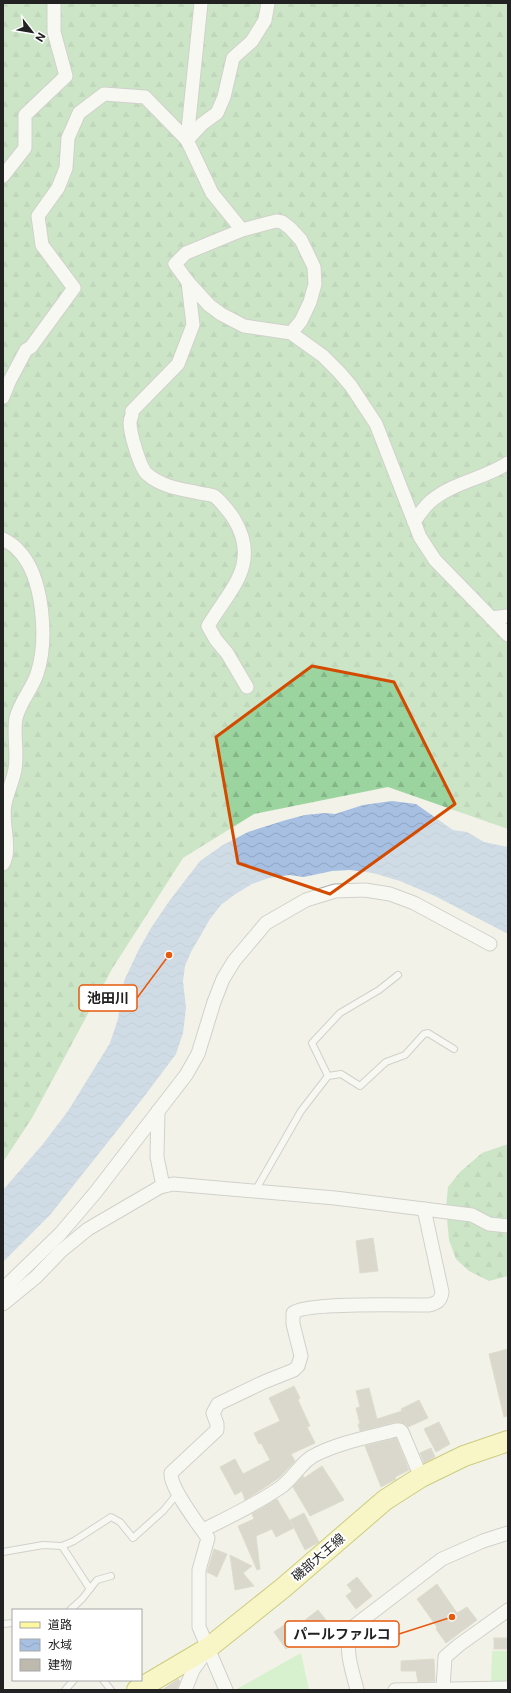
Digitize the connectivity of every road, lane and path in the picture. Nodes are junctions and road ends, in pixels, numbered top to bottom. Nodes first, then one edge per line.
1 (54, 3) edge
2 (201, 3) edge
3 (268, 3) edge
4 (187, 140) junction
5 (3, 176) edge
6 (242, 230) junction
7 (188, 282) junction
8 (291, 333) junction
9 (3, 397) edge
10 (508, 463) edge
11 (414, 522) junction
12 (3, 539) edge
13 (508, 616) edge
14 (491, 618) junction
15 (508, 635) edge
16 (247, 688) dead end
17 (3, 864) edge
18 (490, 944) dead end
19 (398, 975) dead end
20 (454, 1049) dead end
21 (328, 1076) junction
22 (158, 1111) junction
23 (163, 1186) junction
24 (255, 1191) junction
25 (424, 1209) junction
26 (508, 1226) edge
27 (3, 1289) edge
28 (3, 1304) edge
29 (508, 1441) edge
30 (421, 1478) junction
31 (178, 1493) junction
32 (203, 1530) junction
33 (508, 1533) edge
34 (62, 1546) junction
35 (3, 1552) edge
36 (111, 1576) dead end
37 (90, 1589) junction
38 (71, 1609) edge
39 (508, 1610) edge
40 (208, 1648) junction
41 (73, 1681) edge
42 (104, 1681) edge
43 (443, 1688) junction
44 (508, 1688) edge
45 (65, 1690) edge
46 (112, 1690) edge
47 (138, 1690) edge
48 (185, 1690) edge
49 (226, 1690) edge
50 (357, 1690) edge
51 (396, 1690) edge

1 - 5 street
2 - 4 street
3 - 4 street
4 - 6 street
4 - 9 street
6 - 7 street
6 - 8 street
7 - 8 street
7 - 16 street
8 - 11 street
10 - 11 street
11 - 14 street
12 - 17 street
13 - 14 street
14 - 15 street
18 - 22 street
19 - 21 lane
20 - 21 lane
21 - 24 lane
22 - 23 street
22 - 27 street
23 - 24 street
23 - 28 street
24 - 25 street
25 - 26 street
25 - 31 street
29 - 30 main road, 磯部大王線
30 - 32 street
30 - 40 main road, 磯部大王線
31 - 32 street
31 - 34 lane
32 - 40 street
33 - 50 street
34 - 35 lane
34 - 37 lane
36 - 37 lane
37 - 38 lane
39 - 43 street
40 - 47 main road, 磯部大王線
40 - 48 street
40 - 49 street
41 - 45 lane
42 - 46 lane
43 - 44 street
43 - 51 street

